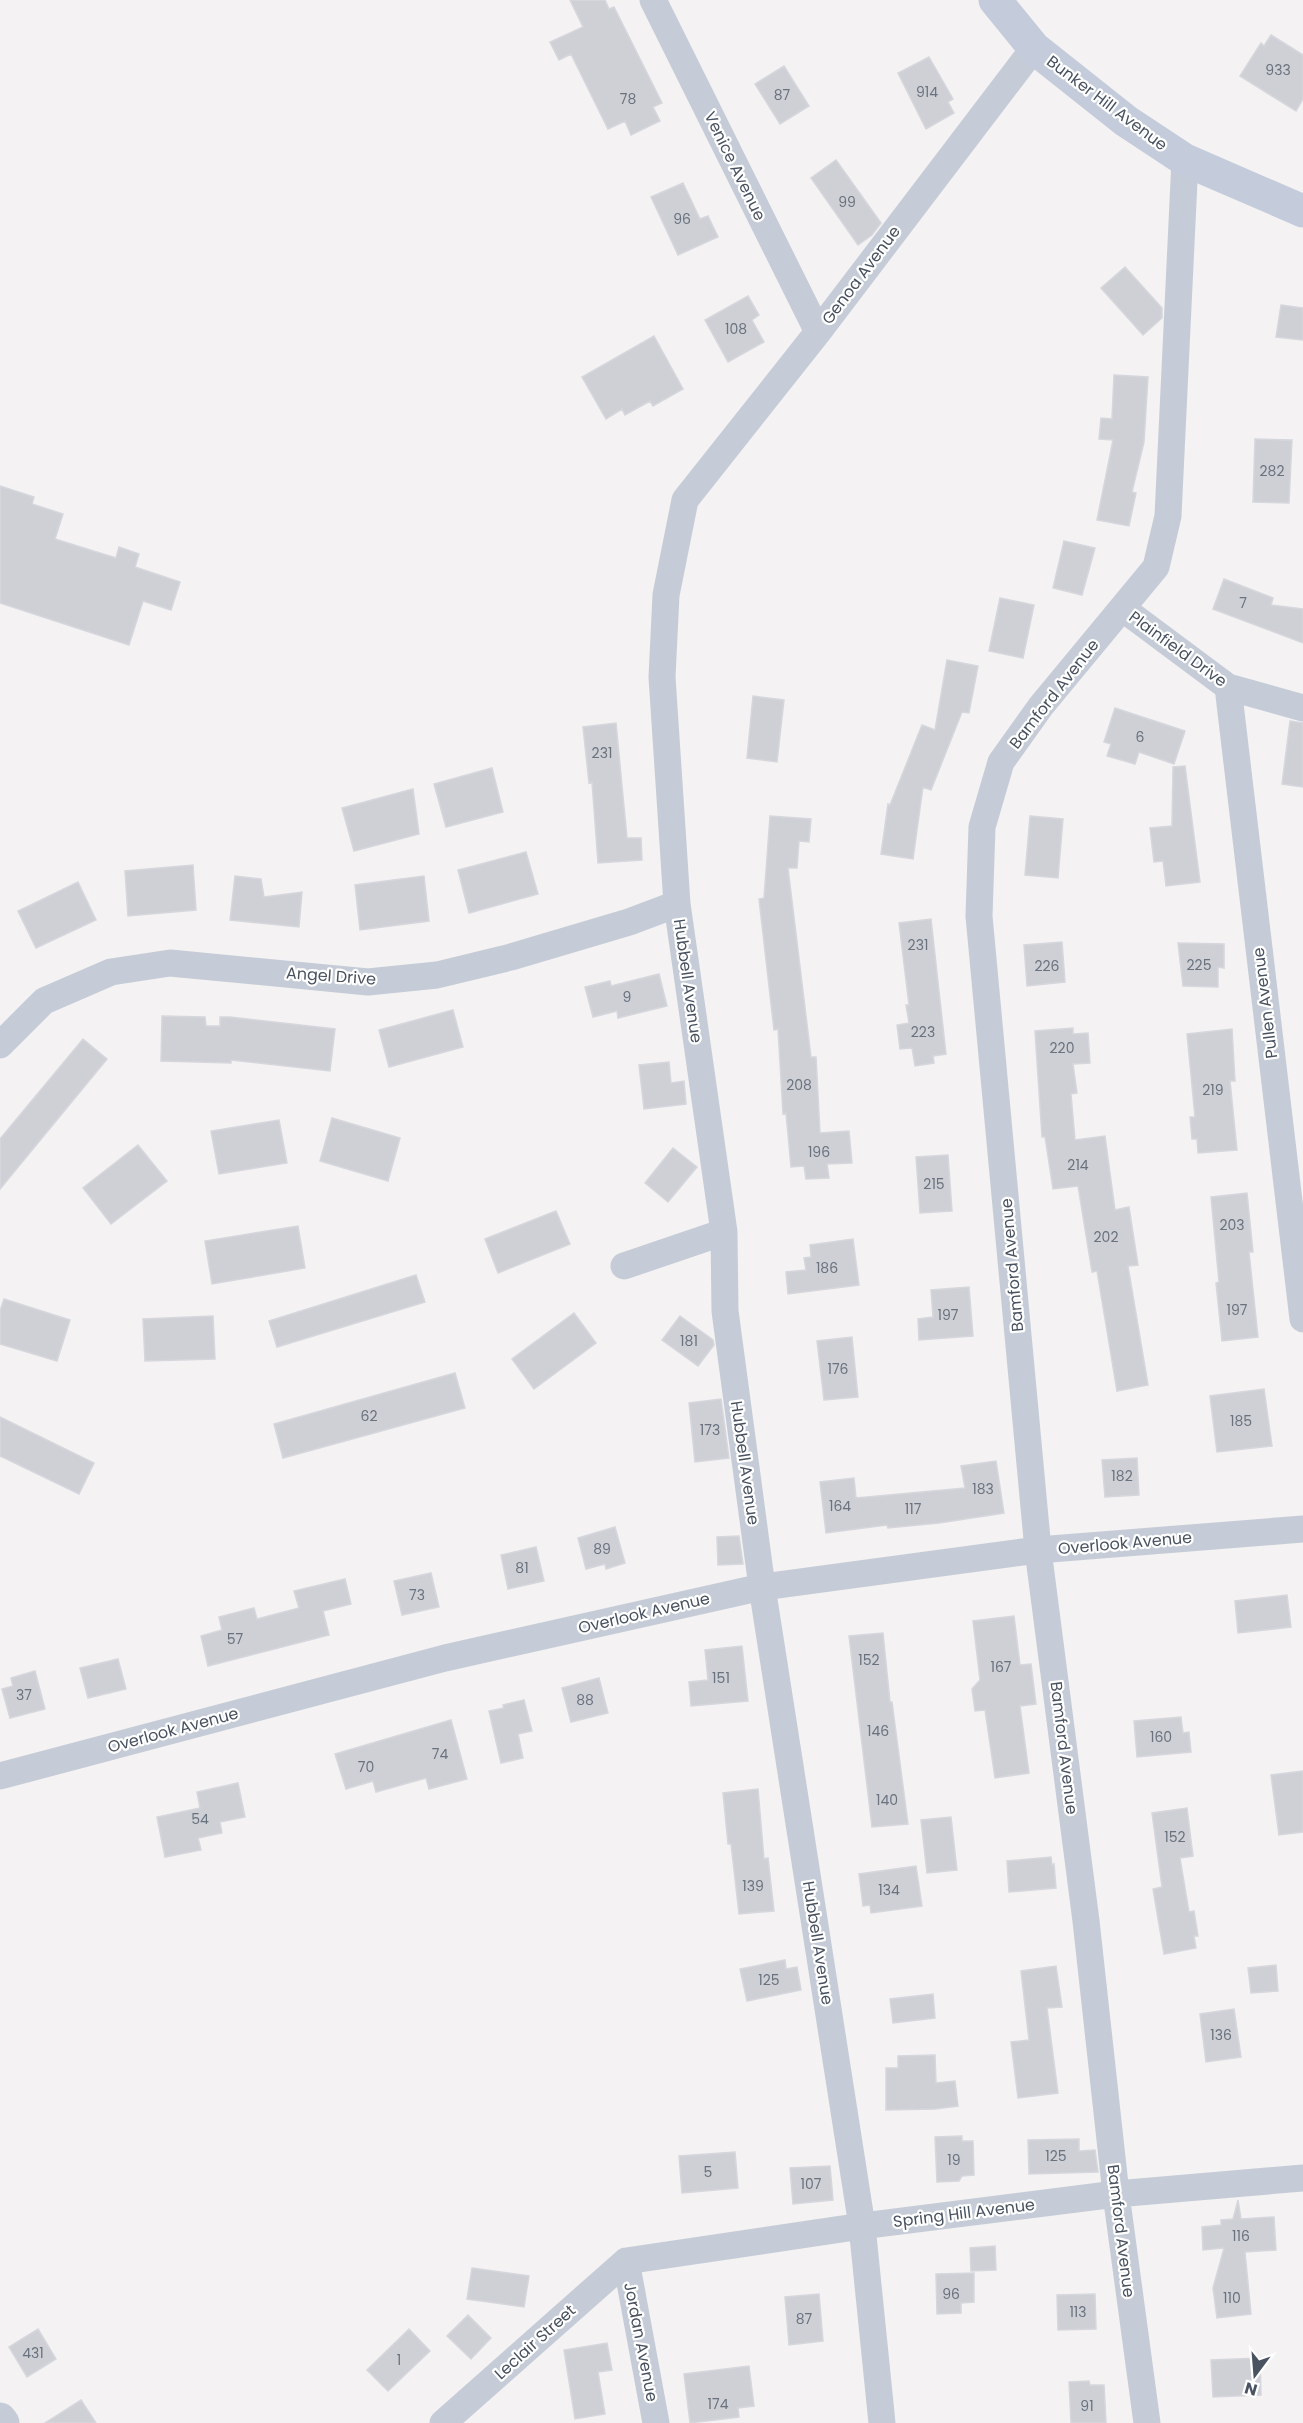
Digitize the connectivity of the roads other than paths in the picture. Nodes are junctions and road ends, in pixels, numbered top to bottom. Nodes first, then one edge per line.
1 (653, 0) edge
2 (996, 0) edge
3 (1034, 48) junction
4 (1185, 160) junction
5 (1303, 211) edge
6 (818, 332) junction
7 (685, 500) joint
8 (1122, 608) junction
9 (1228, 687) junction
10 (1303, 708) edge
11 (677, 904) junction
12 (0, 1045) edge
13 (724, 1232) junction
14 (624, 1266) dead end
15 (1303, 1319) edge
16 (1303, 1529) edge
17 (1038, 1550) junction
18 (762, 1587) junction
19 (0, 1776) edge
20 (1303, 2178) edge
21 (1116, 2194) junction
22 (862, 2226) junction
23 (626, 2261) junction
24 (0, 2419) edge
25 (3, 2423) edge
26 (443, 2423) edge
27 (656, 2423) edge
28 (882, 2423) edge
29 (1147, 2423) edge

1 - 6 street, Venice Avenue
2 - 3 main road, Bunker Hill Avenue
3 - 4 main road, Bunker Hill Avenue
3 - 6 street, Genoa Avenue
4 - 5 main road, Bunker Hill Avenue
4 - 8 street, Bamford Avenue
6 - 7 street, Genoa Avenue
7 - 11 street, Hubbell Avenue
8 - 9 street, Plainfield Drive
8 - 17 street, Bamford Avenue
9 - 10 street, Plainfield Drive
9 - 15 street, Pullen Avenue
11 - 12 street, Angel Drive
11 - 13 street, Hubbell Avenue
13 - 14 street
13 - 18 street, Hubbell Avenue
16 - 17 street, Overlook Avenue
17 - 18 street, Overlook Avenue
17 - 21 street, Bamford Avenue
18 - 19 street, Overlook Avenue
18 - 22 street, Hubbell Avenue
20 - 21 street, Spring Hill Avenue
21 - 22 street, Spring Hill Avenue
21 - 29 street, Bamford Avenue
22 - 23 street, Spring Hill Avenue
22 - 28 street, Hubbell Avenue
23 - 26 street, Leclair Street
23 - 27 street, Jordan Avenue
24 - 25 street

